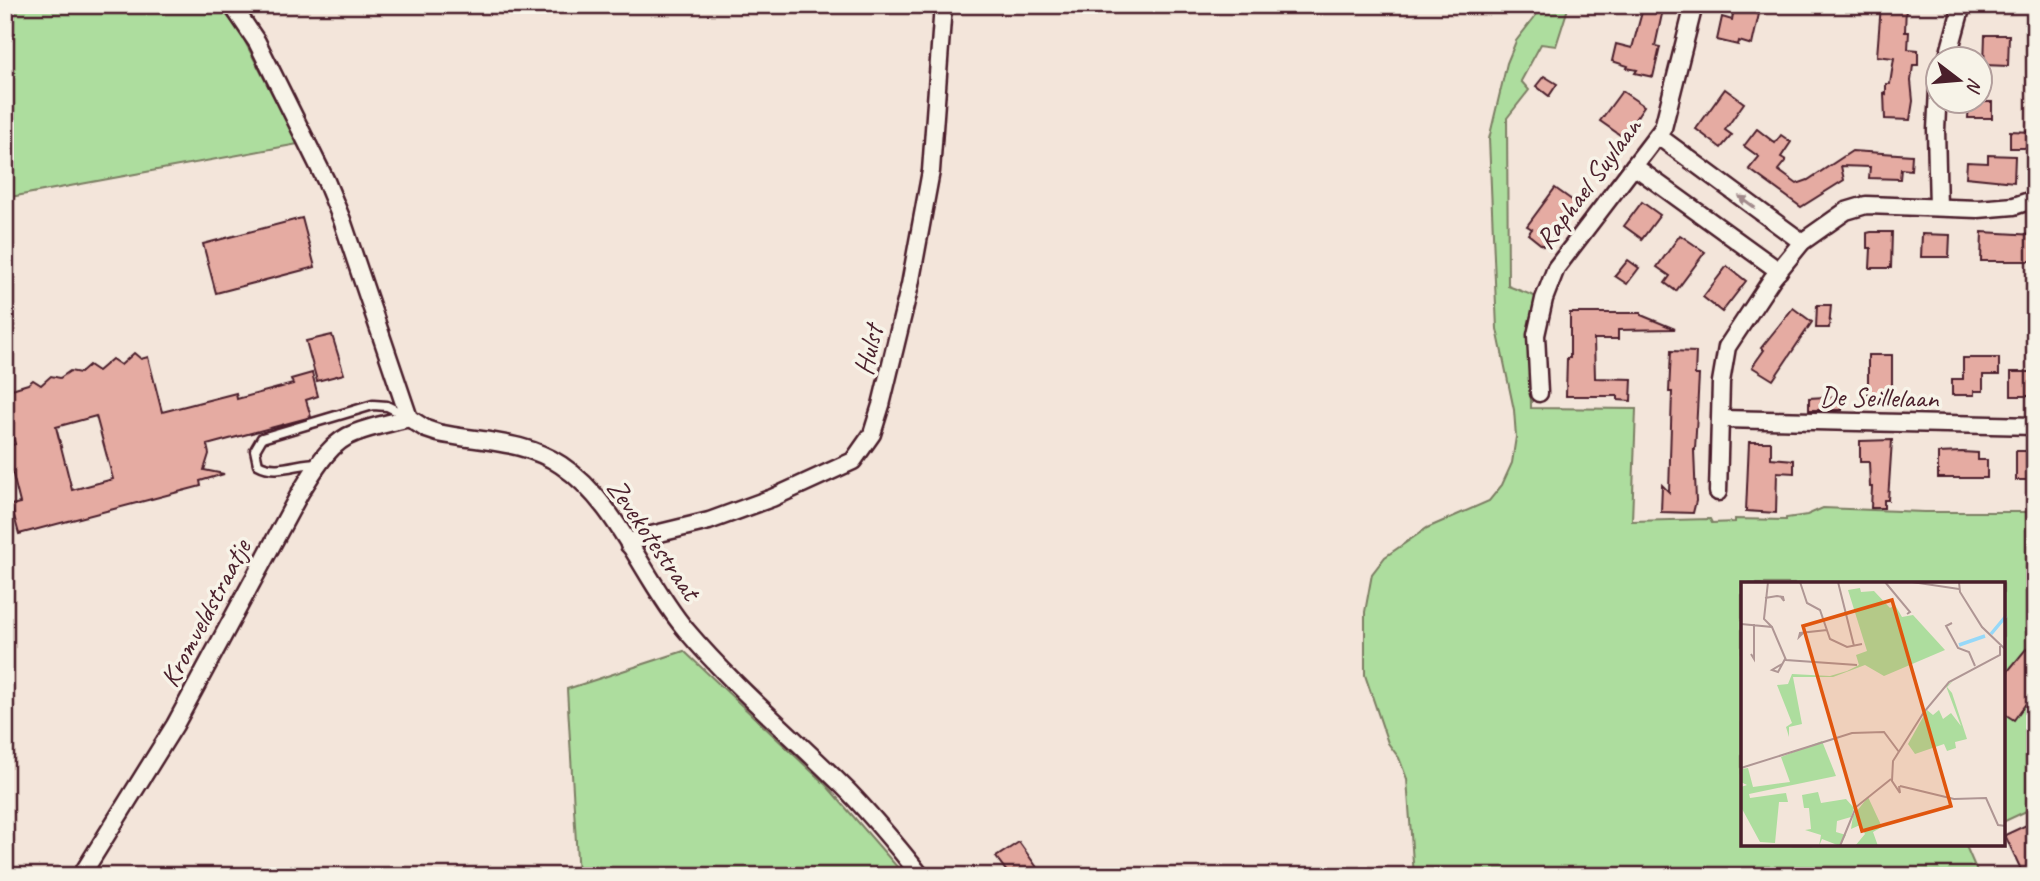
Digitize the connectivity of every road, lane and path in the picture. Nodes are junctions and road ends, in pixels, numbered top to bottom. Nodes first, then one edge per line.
1 (232, 5) edge
2 (943, 5) edge
3 (1694, 5) edge
4 (1962, 5) edge
5 (1951, 46) edge
6 (1937, 116) edge
7 (1658, 136) junction
8 (1634, 166) junction
9 (2035, 199) edge
10 (1938, 207) junction
11 (1802, 242) junction
12 (1779, 271) junction
13 (1539, 393) dead end
14 (409, 418) junction
15 (1722, 419) junction
16 (2035, 426) edge
17 (319, 463) junction
18 (1718, 492) dead end
19 (629, 545) junction
20 (81, 876) edge
21 (921, 876) edge

1 - 14 street
2 - 19 street, Hulst
3 - 7 street, Raphael Suylaan
4 - 5 street
6 - 10 street
7 - 8 street, Raphael Suylaan
11 -> 7 street
8 - 12 street
8 - 13 street, Raphael Suylaan
9 - 10 street
10 - 11 street
11 - 12 street
12 - 15 street
14 - 17 street, Kromveldstraatje
14 - 17 lane
14 - 19 street, Zevekotestraat
15 - 16 street, De Seillelaan
15 - 18 street
17 - 20 street, Kromveldstraatje
19 - 21 street, Zevekotestraat

